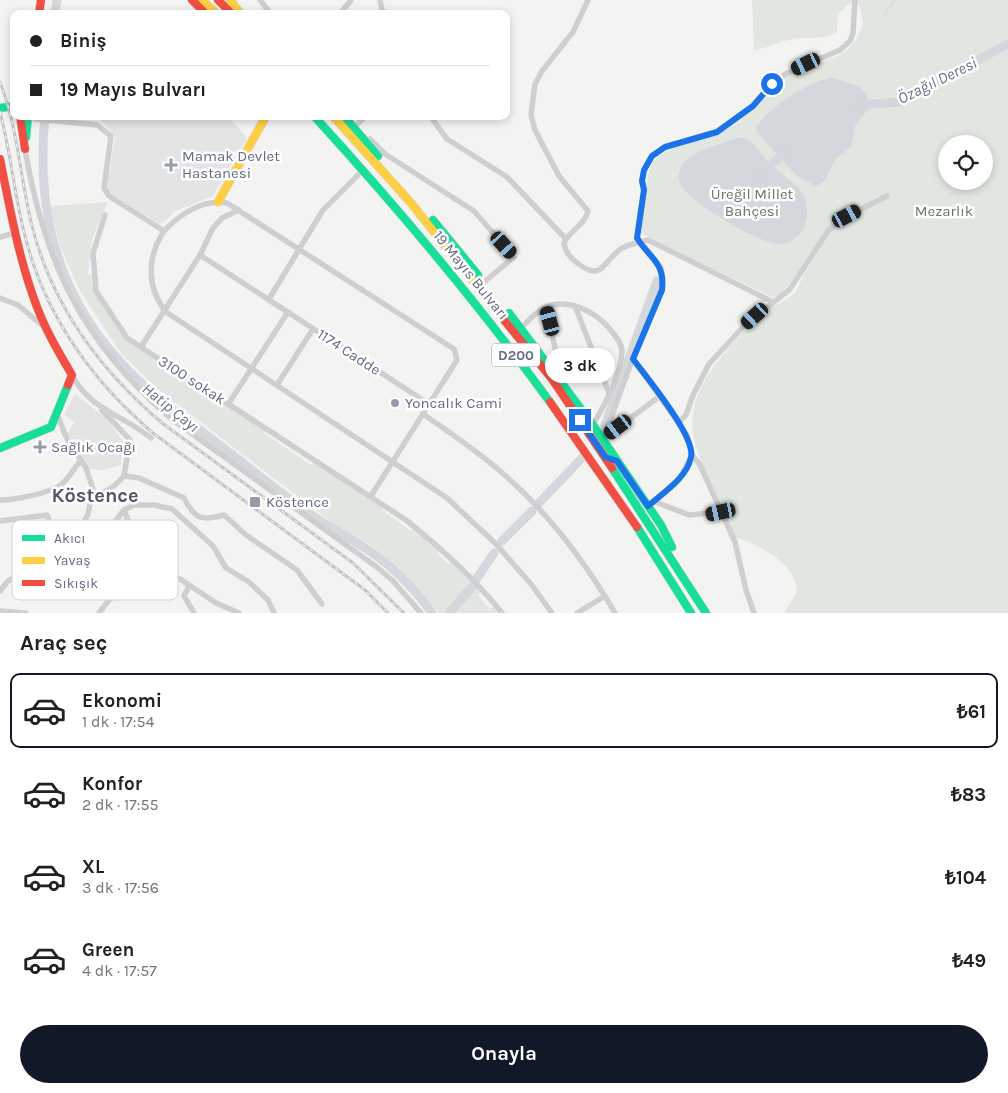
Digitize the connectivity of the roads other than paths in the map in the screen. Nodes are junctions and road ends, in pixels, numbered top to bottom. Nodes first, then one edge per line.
1 (192, 0) edge
2 (202, 0) edge
3 (218, 0) edge
4 (260, 0) edge
5 (351, 0) edge
6 (588, 0) edge
7 (856, 0) edge
8 (202, 10) edge
9 (213, 10) edge
10 (228, 10) edge
11 (268, 10) edge
12 (343, 10) edge
13 (21, 120) edge
14 (31, 120) edge
15 (51, 120) edge
16 (264, 120) edge
17 (318, 120) edge
18 (337, 120) edge
19 (347, 120) edge
20 (362, 120) edge
21 (433, 120) edge
22 (354, 128) junction
23 (370, 139) dead end
24 (25, 149) junction
25 (0, 159) edge
26 (364, 169) junction
27 (886, 196) dead end
28 (218, 202) junction
29 (239, 210) junction
30 (105, 215) dead end
31 (164, 231) junction
32 (15, 233) junction
33 (0, 237) edge
34 (566, 239) junction
35 (640, 242) junction
36 (300, 250) junction
37 (449, 250) junction
38 (200, 255) junction
39 (486, 285) junction
40 (0, 298) edge
41 (269, 299) junction
42 (773, 302) junction
43 (575, 306) junction
44 (546, 308) junction
45 (166, 312) junction
46 (288, 312) junction
47 (46, 328) junction
48 (521, 328) junction
49 (313, 329) junction
50 (141, 347) junction
51 (633, 359) junction
52 (251, 368) junction
53 (560, 370) dead end
54 (72, 375) junction
55 (277, 385) junction
56 (609, 393) junction
57 (660, 396) junction
58 (229, 403) junction
59 (429, 404) junction
60 (102, 410) junction
61 (57, 414) junction
62 (423, 414) junction
63 (678, 422) junction
64 (593, 425) junction
65 (151, 438) dead end
66 (603, 438) junction
67 (0, 448) edge
68 (692, 455) junction
69 (605, 457) junction
70 (81, 460) junction
71 (394, 461) junction
72 (617, 461) junction
73 (124, 476) junction
74 (93, 494) junction
75 (371, 496) junction
76 (0, 500) edge
77 (650, 503) junction
78 (124, 510) junction
79 (721, 512) junction
80 (51, 520) edge
81 (85, 520) edge
82 (117, 520) edge
83 (129, 520) edge
84 (0, 521) edge
85 (12, 578) edge
86 (178, 578) edge
87 (686, 580) junction
88 (189, 586) junction
89 (0, 591) edge
90 (604, 596) junction
91 (108, 600) edge
92 (322, 604) dead end
93 (0, 611) edge
94 (26, 613) edge
95 (98, 613) edge
96 (194, 613) edge
97 (239, 613) edge
98 (274, 613) edge
99 (421, 613) edge
100 (502, 613) edge
101 (552, 613) edge
102 (577, 613) edge
103 (614, 613) edge
104 (691, 613) edge
105 (706, 613) edge
106 (754, 613) edge

1 - 8 main road
2 - 9 main road
3 - 10 main road
4 - 11 street
5 - 12 street
6 - 34 street
7 - 35 street
13 - 24 main road
14 - 24 main road
15 - 31 street
16 - 28 main road
17 - 26 main road, 19 Mayıs Bulvarı / D200
18 - 37 main road, 19 Mayıs Bulvarı / D200
19 - 22 main road
20 - 22 street
21 - 34 street
22 - 39 main road
23 - 39 street
24 - 99 street
25 - 32 main road
26 - 36 street
26 - 104 main road, 19 Mayıs Bulvarı / D200
27 - 42 street
28 - 29 street
28 - 31 street
29 - 36 street
29 - 38 street
30 - 50 street, 3100 sokak
31 - 45 street
32 - 33 street
32 - 47 main road
34 - 35 street
35 - 42 street
35 - 51 street
36 - 41 street
36 - 59 street
37 - 39 main road
37 - 69 main road, 19 Mayıs Bulvarı / D200
38 - 41 street, 1174 Cadde
38 - 45 street
39 - 48 main road
40 - 47 street
41 - 46 street, 1174 Cadde
42 - 63 street
43 - 44 street
43 - 56 street
43 - 56 street
44 - 48 street
44 - 53 street
45 - 50 street
45 - 52 street
46 - 49 street, 1174 Cadde
46 - 52 street
47 - 54 main road
48 - 64 main road
49 - 55 street
49 - 59 street, 1174 Cadde
50 - 58 street, 3100 sokak
51 - 57 street
51 - 66 street
52 - 55 street
52 - 58 street
54 - 60 street
54 - 61 main road
55 - 71 street
56 - 64 street
57 - 63 street
57 - 66 street
58 - 75 street, 3100 sokak
59 - 62 street
60 - 65 street
60 - 73 street
61 - 67 main road
61 - 70 street
62 - 71 street
62 - 90 street
63 - 68 street
64 - 66 main road
66 - 72 main road
68 - 77 street
68 - 79 street
69 - 72 main road
69 - 87 main road, 19 Mayıs Bulvarı / D200
70 - 74 street
70 - 76 street
71 - 75 street
71 - 101 street
72 - 77 main road
73 - 74 street
73 - 92 street
74 - 81 street
75 - 100 street, 3100 sokak
77 - 79 street
77 - 87 main road
78 - 82 street
78 - 83 street
78 - 98 street
79 - 106 street
80 - 84 street
85 - 89 street
86 - 88 street
87 - 105 main road, 19 Mayıs Bulvarı / D200
88 - 96 street
88 - 97 street
90 - 102 street
90 - 103 street
91 - 95 street
93 - 94 street

